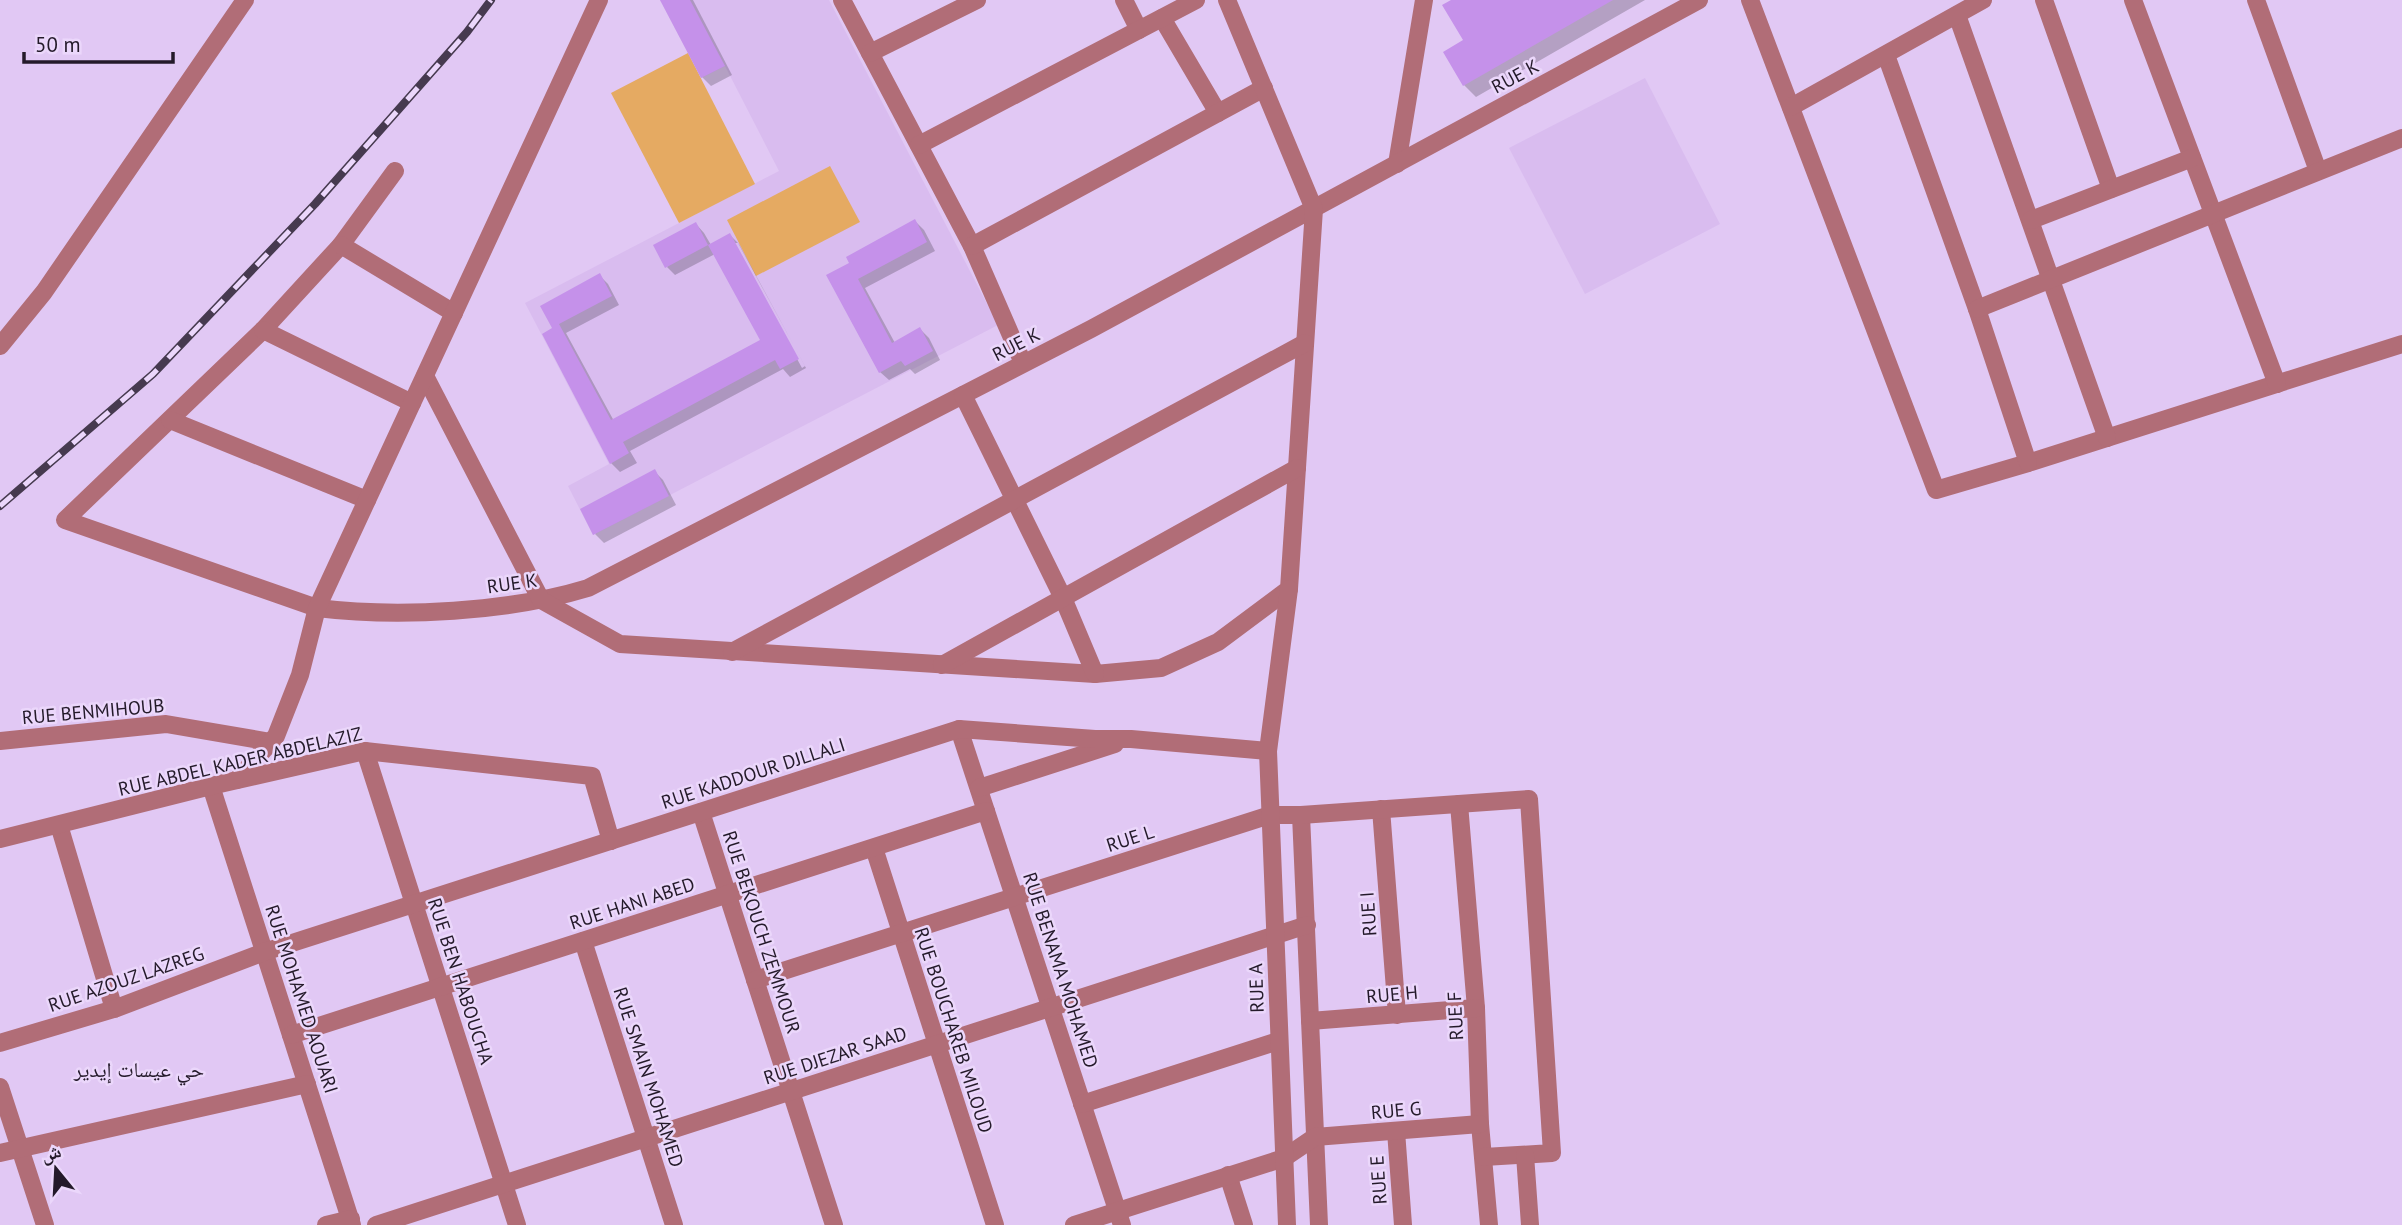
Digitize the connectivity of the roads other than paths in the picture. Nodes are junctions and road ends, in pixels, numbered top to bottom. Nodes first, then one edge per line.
1 (245, 0) edge
2 (599, 0) edge
3 (842, 0) edge
4 (1124, 0) edge
5 (1196, 0) edge
6 (1227, 0) edge
7 (1424, 0) edge
8 (1699, 0) edge
9 (1750, 0) edge
10 (1983, 0) edge
11 (2044, 0) edge
12 (2133, 0) edge
13 (2256, 0) edge
14 (970, 2) edge
15 (1956, 15) junction
16 (1162, 18) junction
17 (1139, 30) junction
18 (870, 53) junction
19 (1886, 55) junction
20 (1264, 88) junction
21 (1791, 107) junction
22 (1218, 113) junction
23 (2402, 138) edge
24 (919, 145) junction
25 (2192, 158) junction
26 (1397, 164) junction
27 (395, 171) dead end
28 (2318, 172) junction
29 (2111, 189) junction
30 (1314, 209) junction
31 (2213, 214) junction
32 (2031, 220) junction
33 (341, 246) junction
34 (972, 246) junction
35 (2052, 279) junction
36 (1977, 309) junction
37 (454, 313) junction
38 (263, 330) junction
39 (1305, 343) junction
40 (2402, 344) edge
41 (0, 346) edge
42 (1023, 363) junction
43 (425, 376) junction
44 (2277, 384) junction
45 (963, 395) junction
46 (412, 403) junction
47 (170, 420) junction
48 (2107, 438) junction
49 (2028, 463) junction
50 (1297, 468) junction
51 (367, 500) junction
52 (1014, 500) junction
53 (1289, 589) junction
54 (1063, 598) junction
55 (541, 600) junction
56 (317, 608) junction
57 (732, 652) junction
58 (942, 665) junction
59 (1095, 674) junction
60 (959, 729) junction
61 (1131, 739) junction
62 (0, 741) edge
63 (271, 742) junction
64 (365, 751) junction
65 (1268, 751) junction
66 (237, 780) junction
67 (211, 786) junction
68 (979, 788) junction
69 (1459, 804) junction
70 (1381, 809) junction
71 (986, 811) junction
72 (701, 812) junction
73 (1270, 815) junction
74 (1301, 815) junction
75 (59, 825) junction
76 (0, 839) edge
77 (611, 841) junction
78 (874, 848) junction
79 (728, 895) junction
80 (1014, 897) junction
81 (414, 904) junction
82 (1307, 925) junction
83 (901, 933) junction
84 (1276, 935) junction
85 (583, 941) junction
86 (264, 952) junction
87 (755, 980) junction
88 (441, 987) junction
89 (1051, 1008) junction
90 (1476, 1008) junction
91 (114, 1009) junction
92 (1396, 1014) junction
93 (1310, 1028) junction
94 (291, 1035) junction
95 (1278, 1039) junction
96 (0, 1043) edge
97 (937, 1044) junction
98 (307, 1084) junction
99 (0, 1087) edge
100 (791, 1091) junction
101 (1082, 1104) junction
102 (1480, 1124) junction
103 (1396, 1131) junction
104 (1315, 1137) junction
105 (646, 1138) junction
106 (20, 1148) junction
107 (0, 1153) edge
108 (1525, 1155) junction
109 (1484, 1157) junction
110 (1284, 1158) junction
111 (1228, 1175) junction
112 (504, 1184) junction
113 (1119, 1218) edge
114 (352, 1222) edge
115 (45, 1225) edge
116 (326, 1225) edge
117 (376, 1225) edge
118 (517, 1225) edge
119 (674, 1225) edge
120 (834, 1225) edge
121 (995, 1225) edge
122 (1074, 1225) edge
123 (1244, 1225) edge
124 (1287, 1225) edge
125 (1319, 1225) edge
126 (1403, 1225) edge
127 (1489, 1225) edge
128 (1530, 1225) edge

1 - 41 street
2 - 37 street
3 - 18 street
4 - 17 street
5 - 16 street
6 - 20 street
7 - 26 street
8 - 26 street, RUE K
9 - 21 street
10 - 15 street
11 - 29 street
12 - 25 street
13 - 28 street
14 - 18 street
15 - 19 street
15 - 32 street
16 - 17 street
16 - 22 street
17 - 24 street
18 - 24 street
19 - 21 street
19 - 36 street
20 - 22 street
20 - 30 street
21 - 49 street
22 - 34 street
23 - 28 street
24 - 34 street
25 - 29 street
25 - 31 street
26 - 30 street, RUE K
27 - 33 street
28 - 31 street
29 - 32 street
30 - 39 street, RUE A
30 - 42 street, RUE K
31 - 35 street
31 - 44 street
32 - 35 street
33 - 37 street
33 - 38 street
34 - 42 street
35 - 36 street
35 - 48 street
36 - 49 street
37 - 43 street
38 - 46 street
38 - 47 street
39 - 50 street, RUE A
39 - 52 street
40 - 44 street
42 - 45 street, RUE K
43 - 46 street
43 - 55 street
44 - 48 street
45 - 52 street
45 - 55 street, RUE K
46 - 51 street
47 - 51 street
47 - 56 street, RUE K
48 - 49 street
50 - 53 street, RUE A
50 - 54 street
51 - 56 street
52 - 54 street
52 - 57 street
53 - 59 street
53 - 65 street, RUE A
54 - 58 street
54 - 59 street
55 - 56 street, RUE K
55 - 57 street
56 - 63 street
57 - 58 street
58 - 59 street
60 - 61 street, RUE KADDOUR DJLLALI
60 - 68 street, RUE BENAMA MOHAMED
60 - 72 street, RUE KADDOUR DJLLALI
61 - 65 street, RUE KADDOUR DJLLALI
61 - 68 street
62 - 63 street, RUE BENMIHOUB
63 - 66 street
64 - 66 street, RUE ABDEL KADER ABDELAZIZ
64 - 77 street, RUE ABDEL KADER ABDELAZIZ
64 - 81 street, RUE BEN HABOUCHA
65 - 73 street, RUE A
66 - 67 street, RUE ABDEL KADER ABDELAZIZ
67 - 75 street, RUE ABDEL KADER ABDELAZIZ
67 - 86 street, RUE MOHAMED AOUARI
68 - 71 street, RUE BENAMA MOHAMED
69 - 70 street, RUE L
69 - 90 street, RUE F
69 - 108 street, RUE L
70 - 74 street, RUE L
70 - 92 street, RUE I
71 - 78 street, RUE HANI ABED
71 - 80 street, RUE BENAMA MOHAMED
72 - 77 street, RUE KADDOUR DJLLALI
72 - 79 street, RUE BEKOUCH ZEMMOUR
73 - 74 street, RUE L
73 - 80 street, RUE L
73 - 84 street, RUE A
74 - 82 street
75 - 76 street, RUE ABDEL KADER ABDELAZIZ
75 - 91 street
77 - 81 street, RUE KADDOUR DJLLALI
78 - 79 street, RUE HANI ABED
78 - 83 street, RUE BOUCHAREB MILOUD
79 - 85 street, RUE HANI ABED
79 - 87 street, RUE BEKOUCH ZEMMOUR
80 - 83 street, RUE L
80 - 89 street, RUE BENAMA MOHAMED
81 - 86 street, RUE KADDOUR DJLLALI
81 - 88 street, RUE BEN HABOUCHA
82 - 84 street, RUE DJEZAR SAAD
82 - 93 street
83 - 87 street, RUE L
83 - 97 street, RUE BOUCHAREB MILOUD
84 - 89 street, RUE DJEZAR SAAD
84 - 95 street, RUE A
85 - 88 street, RUE HANI ABED
85 - 105 street, RUE SMAIN MOHAMED
86 - 91 street, RUE AZOUZ LAZREG
86 - 94 street, RUE MOHAMED AOUARI
87 - 100 street, RUE BEKOUCH ZEMMOUR
88 - 94 street, RUE HANI ABED
88 - 112 street, RUE BEN HABOUCHA
89 - 97 street, RUE DJEZAR SAAD
89 - 101 street, RUE BENAMA MOHAMED
90 - 92 street, RUE H
90 - 102 street, RUE F
91 - 96 street, RUE AZOUZ LAZREG
92 - 93 street, RUE H
93 - 95 street, RUE H
93 - 104 street
94 - 98 street, RUE MOHAMED AOUARI
95 - 101 street, RUE H
95 - 110 street, RUE A
97 - 100 street, RUE DJEZAR SAAD
97 - 121 street, RUE BOUCHAREB MILOUD
98 - 106 street
98 - 114 street, RUE MOHAMED AOUARI
99 - 106 street
100 - 105 street, RUE DJEZAR SAAD
100 - 120 street, RUE BEKOUCH ZEMMOUR
101 - 113 street, RUE BENAMA MOHAMED
102 - 103 street, RUE G
102 - 109 street, RUE F
103 - 104 street, RUE G
103 - 126 street, RUE E
104 - 110 street
104 - 125 street
105 - 112 street, RUE DJEZAR SAAD
105 - 119 street, RUE SMAIN MOHAMED
106 - 107 street
106 - 115 street
108 - 109 street
108 - 128 street
109 - 127 street, RUE F
110 - 111 street
110 - 124 street, RUE A
111 - 113 street
111 - 123 street
112 - 117 street, RUE DJEZAR SAAD
112 - 118 street, RUE BEN HABOUCHA
113 - 122 street
114 - 116 street

